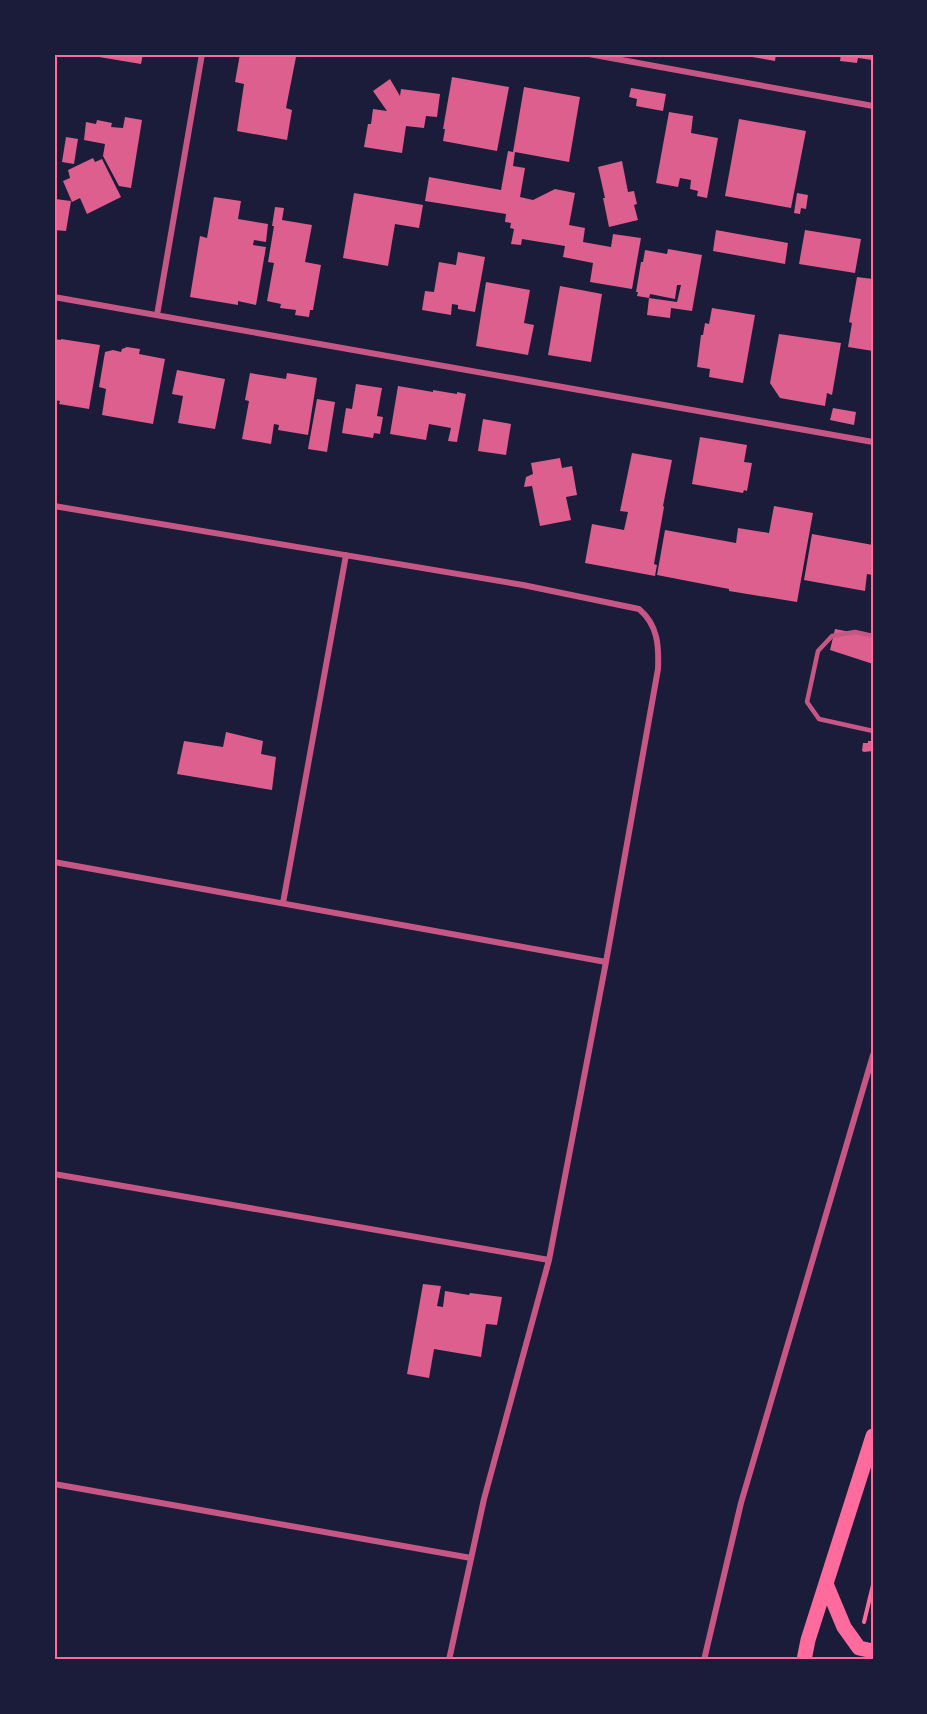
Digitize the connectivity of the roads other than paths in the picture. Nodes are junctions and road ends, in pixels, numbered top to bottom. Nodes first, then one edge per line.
1 (202, 54) edge
2 (589, 54) edge
3 (873, 106) edge
4 (54, 297) edge
5 (157, 315) junction
6 (873, 442) edge
7 (54, 506) edge
8 (346, 555) junction
9 (873, 636) edge
10 (873, 731) edge
11 (54, 862) edge
12 (283, 903) junction
13 (606, 962) junction
14 (873, 1055) edge
15 (54, 1174) edge
16 (549, 1260) junction
17 (873, 1436) edge
18 (54, 1484) edge
19 (471, 1558) junction
20 (826, 1584) junction
21 (873, 1651) edge
22 (449, 1660) edge
23 (704, 1660) edge
24 (804, 1660) edge

1 - 5 street
2 - 3 street
4 - 5 street
5 - 6 street
7 - 8 street
8 - 12 street
8 - 13 street
9 - 10 lane
11 - 12 street
12 - 13 street
13 - 16 street
14 - 23 street
15 - 16 street
16 - 19 street
17 - 20 main road
18 - 19 street
19 - 22 street
20 - 21 main road
20 - 24 main road

